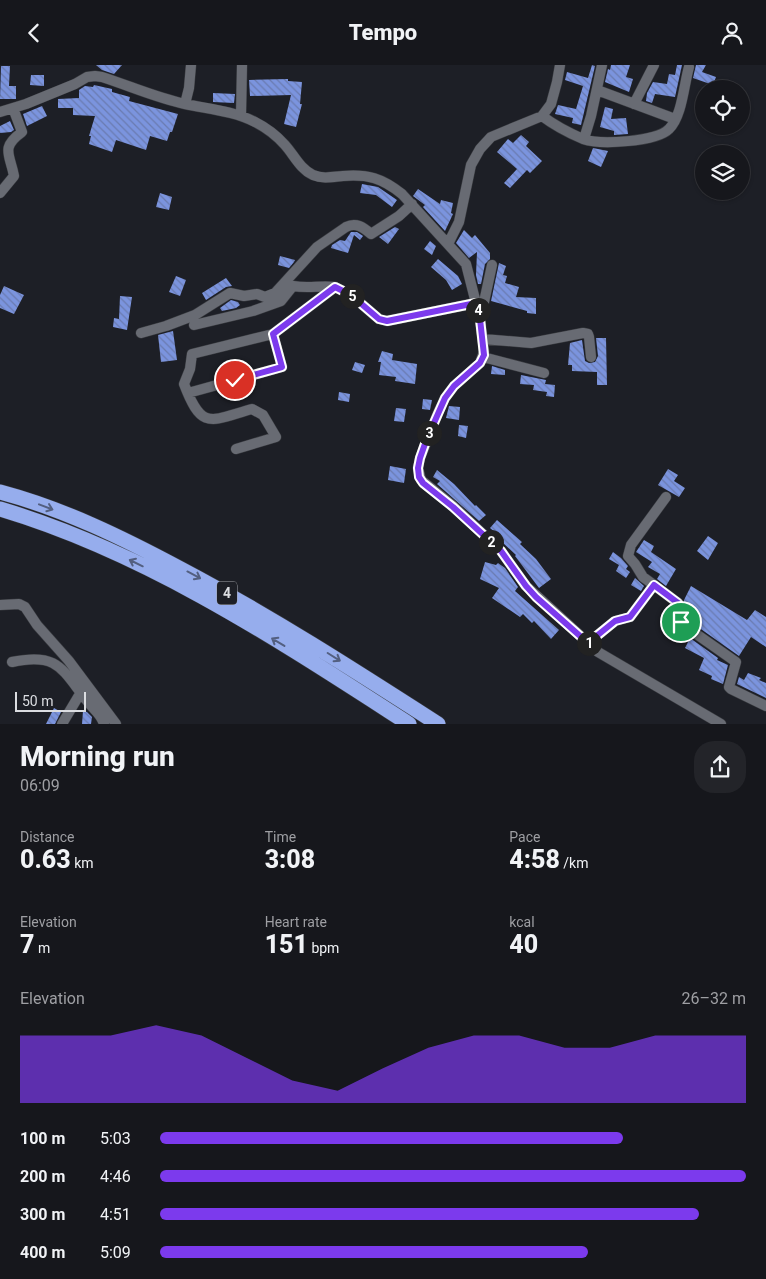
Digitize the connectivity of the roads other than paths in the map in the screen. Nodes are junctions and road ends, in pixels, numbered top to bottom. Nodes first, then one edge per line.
1 (191, 65) edge
2 (242, 65) edge
3 (560, 65) edge
4 (602, 65) edge
5 (654, 65) edge
6 (689, 67) dead end
7 (597, 90) junction
8 (185, 104) junction
9 (634, 104) junction
10 (13, 108) junction
11 (0, 112) edge
12 (241, 116) junction
13 (542, 116) junction
14 (675, 119) junction
15 (584, 139) junction
16 (0, 193) edge
17 (412, 204) junction
18 (448, 243) junction
19 (492, 265) dead end
20 (335, 287) junction
21 (476, 303) junction
22 (480, 319) junction
23 (194, 325) dead end
24 (140, 333) dead end
25 (273, 334) junction
26 (483, 339) junction
27 (483, 357) junction
28 (590, 357) dead end
29 (544, 373) dead end
30 (188, 393) junction
31 (236, 449) dead end
32 (0, 492) edge
33 (666, 497) dead end
34 (0, 509) edge
35 (654, 585) junction
36 (0, 605) edge
37 (588, 643) junction
38 (12, 661) dead end
39 (81, 692) junction
40 (766, 706) edge
41 (62, 724) edge
42 (104, 724) edge
43 (116, 724) edge
44 (408, 724) edge
45 (438, 724) edge
46 (721, 724) edge

1 - 8 street
2 - 12 street
3 - 13 street
4 - 7 street
5 - 9 street
6 - 14 street
7 - 9 street
7 - 15 street
8 - 10 street
8 - 12 street
9 - 14 street
10 - 11 street
10 - 16 street
12 - 17 street
13 - 15 street
13 - 18 street
14 - 15 street
17 - 18 street
17 - 24 street
18 - 21 street
19 - 22 street
20 - 21 street
20 - 23 street
20 - 25 street
21 - 22 street
22 - 26 street
25 - 30 street
25 - 30 street
26 - 27 street
26 - 28 street
27 - 29 street
27 - 37 street
30 - 31 street
32 -> 45 highway, 4
33 - 35 street
44 -> 34 highway, 4
35 - 37 street
35 - 40 street
36 - 43 street
37 - 46 street
38 - 39 street
39 - 41 street
39 - 42 street

